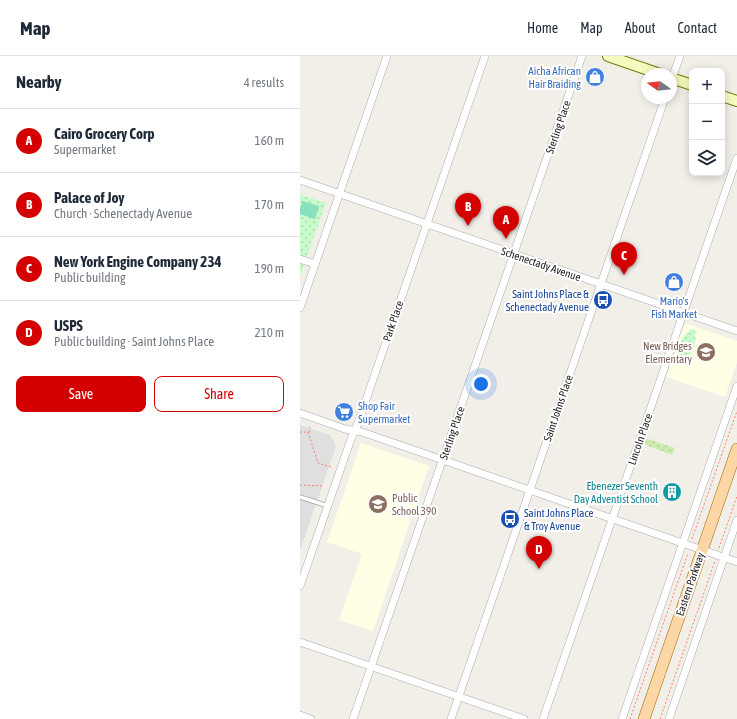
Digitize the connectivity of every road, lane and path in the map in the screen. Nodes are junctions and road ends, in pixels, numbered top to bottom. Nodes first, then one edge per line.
1 (387, 56) edge
2 (485, 56) edge
3 (582, 56) edge
4 (608, 56) edge
5 (680, 56) edge
6 (643, 68) edge
7 (675, 68) edge
8 (677, 81) edge
9 (689, 84) edge
10 (725, 97) edge
11 (737, 101) edge
12 (663, 104) edge
13 (737, 158) edge
14 (300, 180) edge
15 (340, 194) junction
16 (427, 224) junction
17 (514, 254) junction
18 (300, 259) edge
19 (315, 264) junction
20 (601, 284) junction
21 (300, 308) edge
22 (683, 313) junction
23 (737, 331) edge
24 (737, 386) edge
25 (737, 411) edge
26 (300, 413) edge
27 (310, 427) dead end
28 (355, 431) junction
29 (300, 432) edge
30 (308, 432) junction
31 (737, 449) edge
32 (443, 460) junction
33 (331, 467) dead end
34 (300, 485) edge
35 (324, 486) dead end
36 (529, 490) junction
37 (737, 496) edge
38 (300, 497) edge
39 (328, 506) junction
40 (612, 519) junction
41 (737, 520) edge
42 (691, 542) dead end
43 (683, 543) junction
44 (702, 550) junction
45 (688, 551) dead end
46 (718, 551) dead end
47 (724, 558) junction
48 (715, 560) dead end
49 (737, 562) edge
50 (300, 586) edge
51 (300, 642) edge
52 (371, 666) junction
53 (458, 697) junction
54 (300, 715) edge
55 (311, 719) edge
56 (353, 719) edge
57 (451, 719) edge
58 (524, 719) edge
59 (543, 719) edge
60 (622, 719) edge
61 (630, 719) edge
62 (644, 719) edge
63 (660, 719) edge
64 (669, 719) edge

1 - 15 street
2 - 16 street, Park Place
3 - 17 street, Sterling Place
4 - 6 main road
5 - 7 street
8 - 9 main road
10 - 11 main road
12 - 20 street, Saint Johns Place
13 - 22 street, Lincoln Place
14 - 15 street, Schenectady Avenue
15 - 16 street, Schenectady Avenue
15 - 19 street
16 - 17 street, Schenectady Avenue
16 - 28 street, Park Place
17 - 20 street, Schenectady Avenue
17 - 32 street, Sterling Place
18 - 19 street
19 - 21 street
20 - 22 street, Schenectady Avenue
20 - 36 street, Saint Johns Place
22 - 23 street, Schenectady Avenue
22 - 40 street, Lincoln Place
24 - 43 street
25 - 42 path
26 - 28 street
27 - 30 path
28 - 32 street
28 - 39 street, Park Place
29 - 30 path
30 - 33 path
31 - 44 main road, Eastern Parkway
32 - 36 street
32 - 52 street, Sterling Place
34 - 35 path
36 - 40 street
36 - 53 street, Saint Johns Place
37 - 46 path
38 - 39 lane
39 - 50 street, Park Place
40 - 43 street
40 - 59 street, Lincoln Place
41 - 47 street
43 - 44 street
43 - 60 street
44 - 47 street
44 - 62 main road, Eastern Parkway
45 - 61 path
47 - 49 street
47 - 64 street
48 - 63 path
51 - 52 street
52 - 53 street
52 - 56 street, Sterling Place
53 - 57 street, Saint Johns Place
53 - 58 street
54 - 55 street

